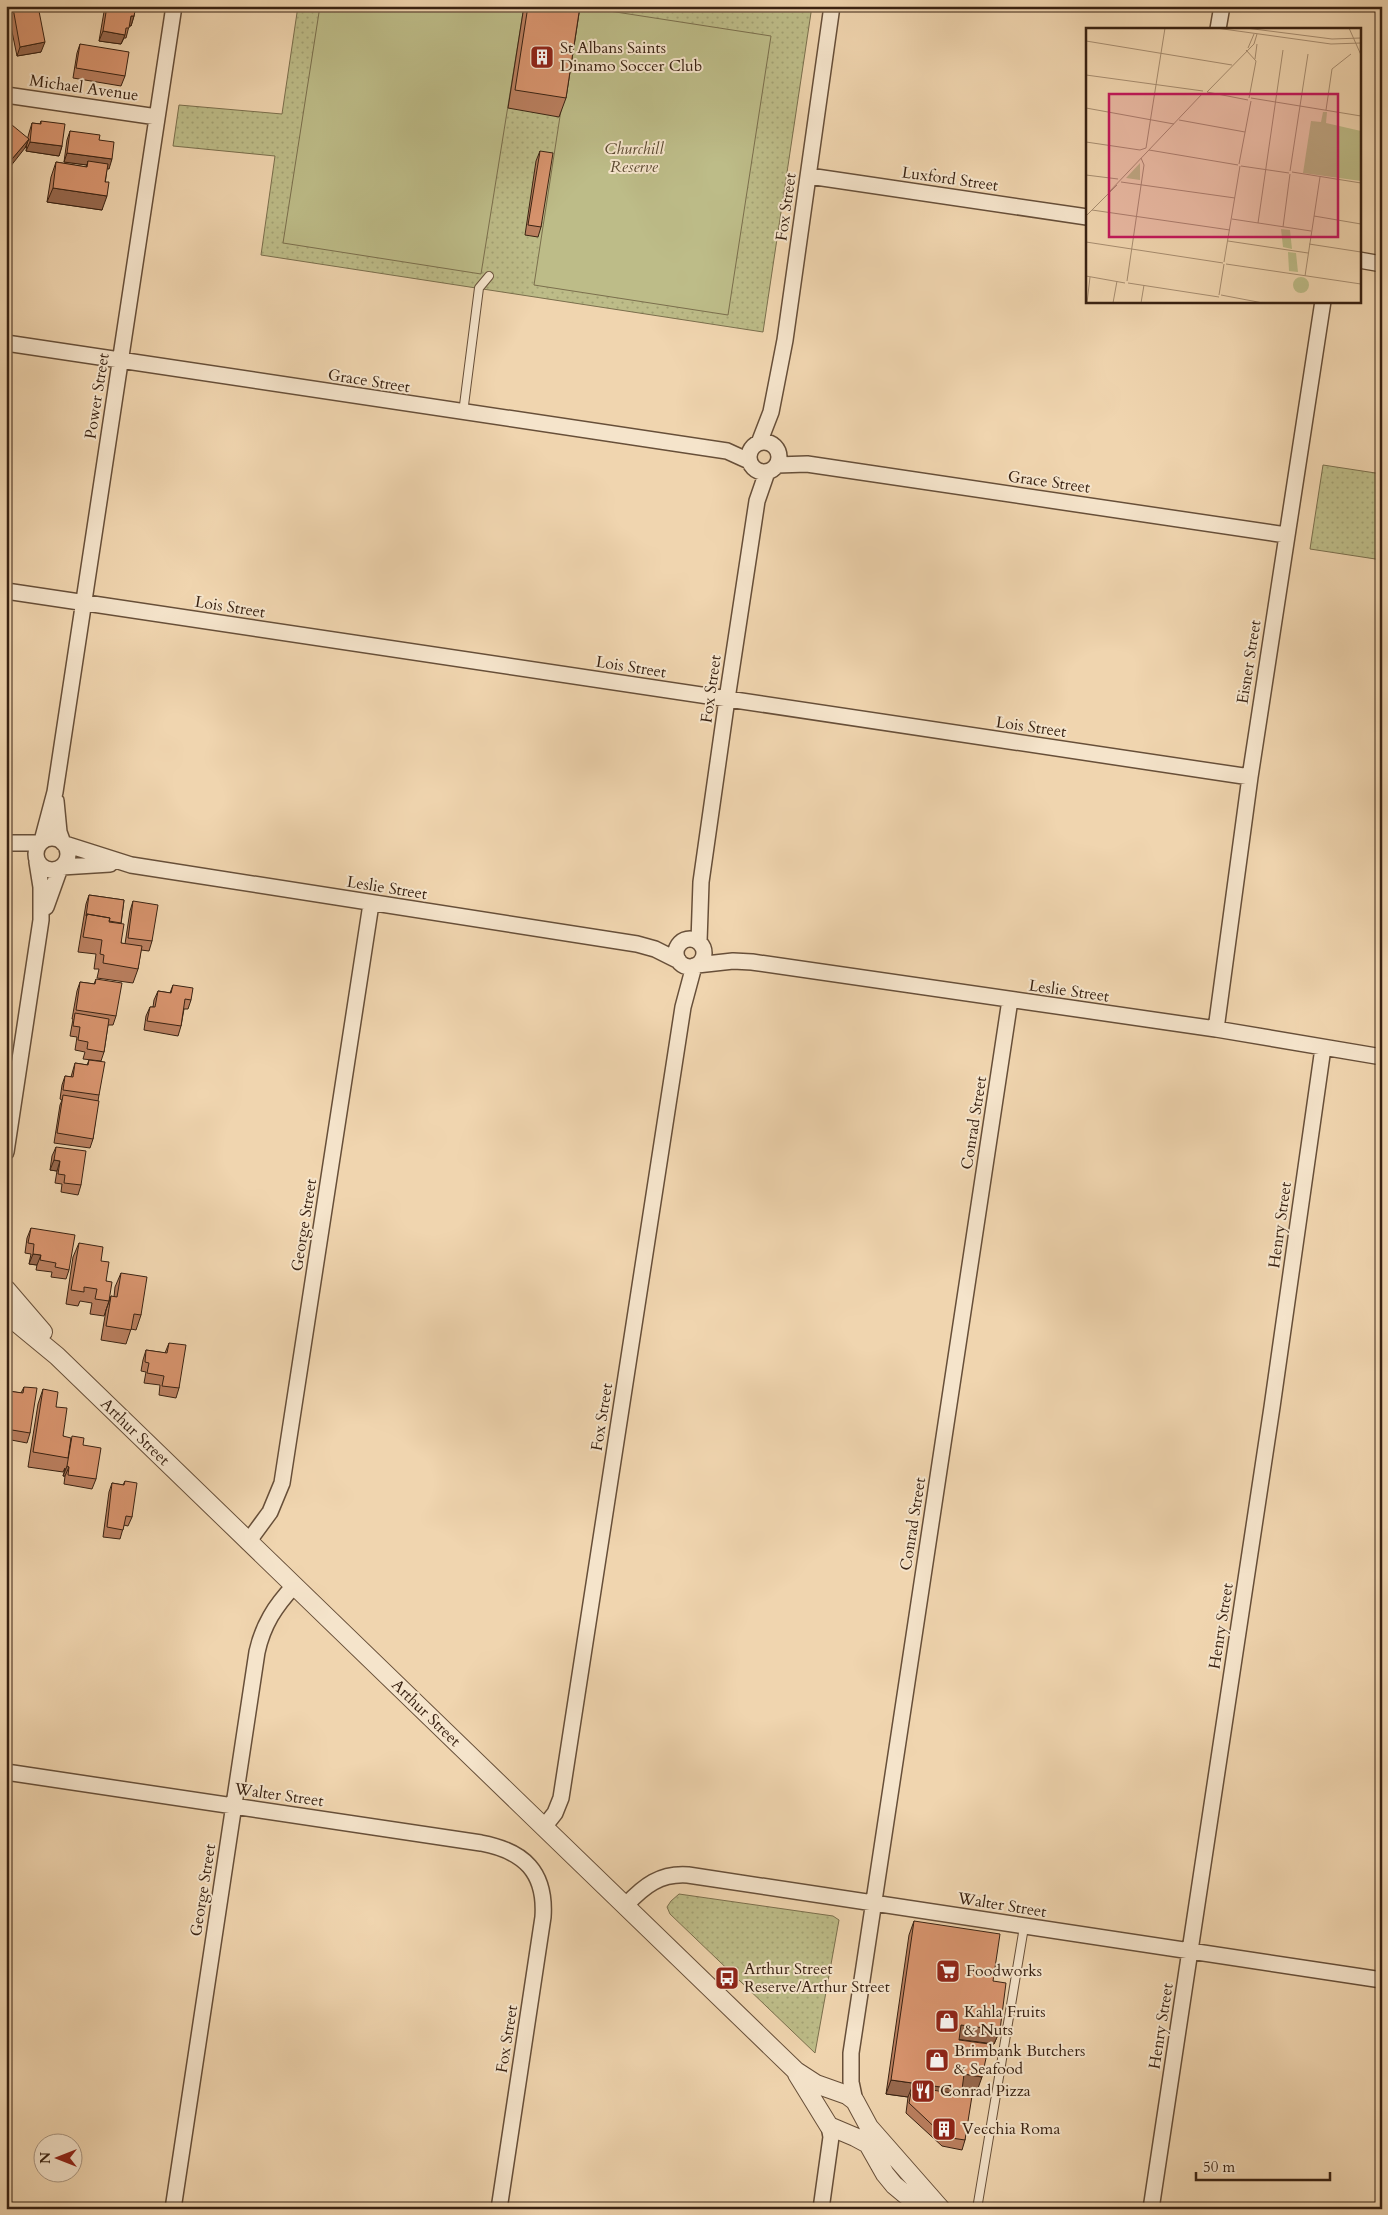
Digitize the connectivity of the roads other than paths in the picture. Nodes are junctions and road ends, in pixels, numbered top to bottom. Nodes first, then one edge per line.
1 (174, 6) edge
2 (832, 6) edge
3 (1222, 6) edge
4 (1218, 28) edge
5 (6, 94) edge
6 (158, 117) junction
7 (808, 176) junction
8 (1086, 217) edge
9 (1360, 260) edge
10 (1382, 264) edge
11 (489, 276) dead end
12 (1322, 302) edge
13 (6, 344) edge
14 (120, 361) junction
15 (463, 413) junction
16 (764, 457) junction
17 (1286, 535) junction
18 (6, 591) edge
19 (84, 602) junction
20 (726, 699) junction
21 (1250, 777) junction
22 (55, 792) junction
23 (41, 842) junction
24 (6, 843) edge
25 (64, 843) junction
26 (6, 848) edge
27 (37, 861) junction
28 (132, 865) junction
29 (61, 867) junction
30 (371, 904) junction
31 (41, 920) junction
32 (692, 942) junction
33 (636, 944) junction
34 (752, 962) junction
35 (688, 964) junction
36 (1010, 1000) junction
37 (1216, 1029) junction
38 (1323, 1048) junction
39 (1382, 1056) edge
40 (6, 1152) edge
41 (6, 1289) edge
42 (6, 1314) edge
43 (6, 1330) edge
44 (29, 1332) junction
45 (56, 1356) junction
46 (248, 1542) junction
47 (294, 1586) junction
48 (6, 1772) edge
49 (234, 1806) junction
50 (544, 1827) junction
51 (536, 1875) joint
52 (874, 1902) junction
53 (626, 1905) junction
54 (1024, 1926) junction
55 (1190, 1952) junction
56 (1382, 1980) edge
57 (851, 2053) junction
58 (796, 2071) junction
59 (833, 2091) junction
60 (857, 2106) junction
61 (826, 2122) junction
62 (848, 2134) junction
63 (826, 2178) junction
64 (173, 2209) edge
65 (499, 2209) edge
66 (822, 2209) edge
67 (933, 2209) edge
68 (941, 2209) edge
69 (977, 2209) edge
70 (1150, 2209) edge

1 - 6 street, Power Street
2 - 7 street, Fox Street
3 - 4 street
5 - 6 street, Michael Avenue
6 - 14 street, Power Street
7 - 8 street, Luxford Street
7 - 16 street, Fox Street
9 - 10 street
11 - 15 lane
12 - 17 street, Eisner Street
13 - 14 street, Grace Street
14 - 15 street, Grace Street
14 - 19 street, Power Street
15 - 16 street, Grace Street
16 - 17 street, Grace Street
16 - 20 street, Fox Street
17 - 21 street, Eisner Street
18 - 19 street, Lois Street
19 - 20 street, Lois Street
19 - 22 street, Power Street
20 - 21 street, Lois Street
20 - 32 street, Fox Street
21 - 37 street, Eisner Street
22 - 23 street, Power Street
22 - 25 street, Power Street
23 - 24 street
23 - 25 street
23 - 27 street
25 - 28 street, Leslie Street
25 - 29 street
26 - 27 street
27 - 29 street
27 - 31 street
28 - 29 street, Leslie Street
28 - 30 street, Leslie Street
29 - 31 street
30 - 33 street, Leslie Street
30 - 46 street, George Street
31 - 40 street
32 - 33 street, Leslie Street
32 - 34 street, Leslie Street
32 - 35 street
32 - 35 street
33 - 35 street, Leslie Street
34 - 35 street, Leslie Street
34 - 36 street, Leslie Street
35 - 50 street, Fox Street
36 - 37 street, Leslie Street
36 - 52 street, Conrad Street
37 - 38 street, Leslie Street
38 - 39 street, Leslie Street
38 - 55 street, Henry Street
41 - 45 street, Arthur Street
42 - 44 street, Arthur Street
43 - 44 street
44 - 45 street, Arthur Street
45 - 46 street, Arthur Street
46 - 47 street, Arthur Street
47 - 49 street, George Street
47 - 50 street, Arthur Street
48 - 49 street, Walter Street
49 - 51 street, Walter Street
49 - 64 street, George Street
50 - 53 street, Arthur Street
51 - 65 street, Fox Street
52 - 53 street, Walter Street
52 - 54 street, Walter Street
52 - 57 street, Conrad Street
53 - 58 street, Arthur Street
54 - 55 street, Walter Street
54 - 69 lane
55 - 56 street, Walter Street
55 - 70 street, Henry Street
57 - 59 street, Conrad Street
57 - 60 street, Conrad Street
58 - 59 street, Arthur Street
58 - 61 street, Arthur Street
59 - 60 street
59 - 61 street
60 - 62 street
60 - 68 street
61 - 62 street
61 - 63 street
62 - 63 street
62 - 67 street
63 - 66 street

